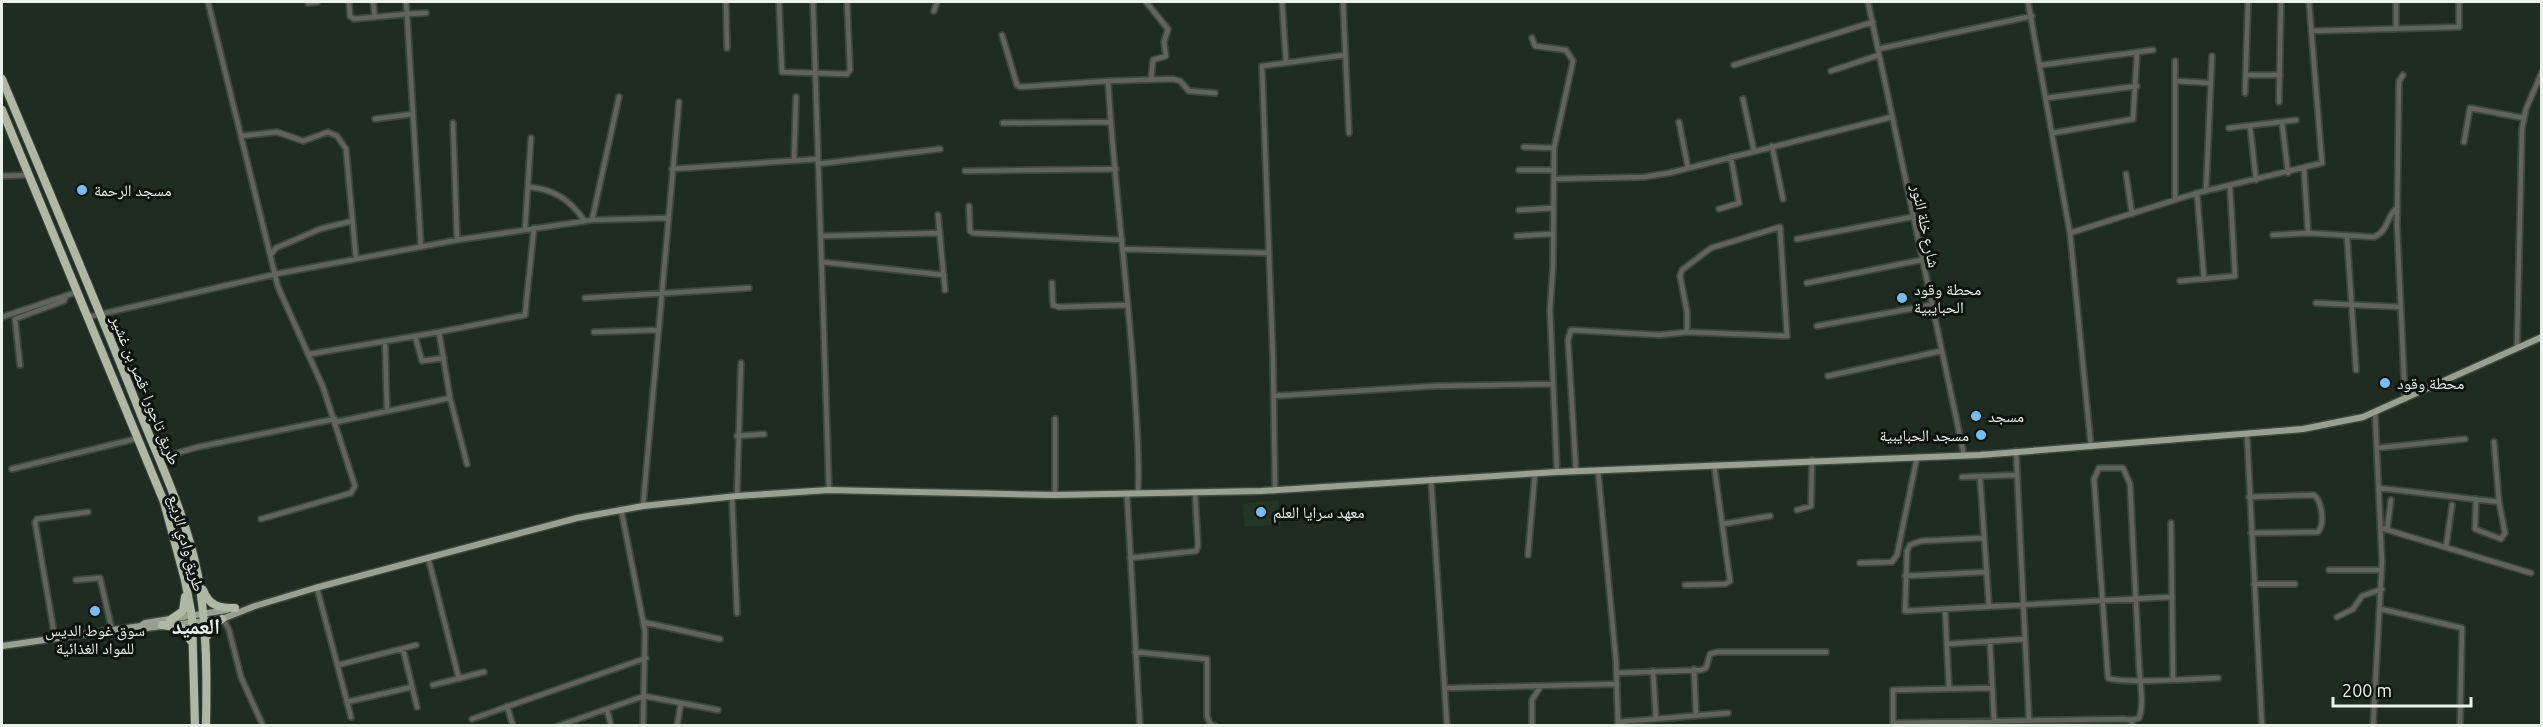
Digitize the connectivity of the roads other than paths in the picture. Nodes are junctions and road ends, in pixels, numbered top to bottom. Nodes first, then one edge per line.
1 (208, 2) edge
2 (317, 2) edge
3 (349, 2) edge
4 (373, 2) edge
5 (406, 2) edge
6 (726, 2) edge
7 (779, 2) edge
8 (813, 2) edge
9 (847, 2) edge
10 (937, 2) edge
11 (1146, 2) edge
12 (1282, 2) edge
13 (1343, 2) edge
14 (1868, 2) edge
15 (2028, 2) edge
16 (2248, 2) edge
17 (2281, 2) edge
18 (2309, 2) edge
19 (2396, 2) edge
20 (2459, 2) edge
21 (308, 3) edge
22 (934, 12) dead end
23 (426, 13) dead end
24 (407, 14) junction
25 (2031, 16) junction
26 (375, 17) junction
27 (1873, 22) junction
28 (2396, 28) junction
29 (2311, 31) junction
30 (1002, 35) dead end
31 (1532, 38) dead end
32 (728, 48) dead end
33 (1878, 49) junction
34 (2152, 50) dead end
35 (2137, 52) junction
36 (1345, 55) junction
37 (1879, 55) junction
38 (2212, 56) dead end
39 (1286, 61) junction
40 (2175, 61) dead end
41 (1734, 65) dead end
42 (2042, 65) junction
43 (1831, 71) dead end
44 (816, 72) junction
45 (2541, 72) edge
46 (2246, 75) junction
47 (2280, 75) junction
48 (2403, 75) dead end
49 (2, 79) edge
50 (1151, 79) junction
51 (1108, 81) junction
52 (2175, 81) junction
53 (2210, 83) junction
54 (2137, 86) junction
55 (1215, 93) dead end
56 (2245, 93) dead end
57 (796, 97) dead end
58 (619, 98) dead end
59 (2047, 98) junction
60 (1743, 99) dead end
61 (679, 102) dead end
62 (2279, 102) dead end
63 (413, 114) junction
64 (3, 115) edge
65 (1892, 117) junction
66 (2524, 118) junction
67 (375, 119) dead end
68 (2296, 120) dead end
69 (1110, 122) junction
70 (1679, 122) dead end
71 (2282, 122) junction
72 (453, 123) dead end
73 (1003, 123) dead end
74 (2250, 126) junction
75 (2229, 128) dead end
76 (1349, 133) dead end
77 (2053, 133) junction
78 (242, 136) junction
79 (531, 138) dead end
80 (2464, 142) dead end
81 (1772, 146) junction
82 (1524, 147) dead end
83 (1554, 148) junction
84 (940, 149) dead end
85 (1754, 151) junction
86 (1731, 157) junction
87 (794, 160) junction
88 (818, 161) junction
89 (1688, 168) junction
90 (672, 169) junction
91 (1116, 169) junction
92 (2304, 169) junction
93 (1519, 170) dead end
94 (1554, 170) junction
95 (965, 171) dead end
96 (2288, 172) junction
97 (2127, 174) dead end
98 (28, 175) junction
99 (2, 176) edge
100 (1554, 179) junction
101 (2256, 180) junction
102 (2230, 186) junction
103 (528, 187) junction
104 (2206, 191) junction
105 (2197, 193) junction
106 (1783, 199) dead end
107 (2175, 200) junction
108 (969, 206) dead end
109 (1552, 208) junction
110 (2397, 208) junction
111 (1719, 209) dead end
112 (1519, 210) dead end
113 (2132, 214) junction
114 (938, 216) dead end
115 (1912, 217) junction
116 (667, 218) junction
117 (584, 220) junction
118 (592, 220) junction
119 (352, 221) junction
120 (534, 228) junction
121 (525, 229) junction
122 (940, 233) junction
123 (2070, 233) junction
124 (2308, 233) junction
125 (1552, 234) junction
126 (2272, 235) dead end
127 (821, 236) junction
128 (1517, 236) dead end
129 (2347, 237) junction
130 (1797, 239) dead end
131 (457, 240) junction
132 (1122, 240) junction
133 (421, 247) junction
134 (1123, 249) junction
135 (271, 254) junction
136 (1267, 254) junction
137 (356, 259) junction
138 (1921, 260) junction
139 (822, 262) junction
140 (276, 274) junction
141 (944, 275) junction
142 (2204, 279) junction
143 (2180, 281) dead end
144 (1052, 283) dead end
145 (1807, 283) dead end
146 (749, 288) dead end
147 (945, 290) dead end
148 (77, 292) junction
149 (66, 296) junction
150 (661, 296) junction
151 (585, 298) dead end
152 (2316, 303) dead end
153 (1128, 305) junction
154 (1931, 305) junction
155 (2353, 306) junction
156 (2401, 307) junction
157 (101, 313) junction
158 (2, 317) edge
159 (88, 317) junction
160 (1817, 326) dead end
161 (658, 330) junction
162 (440, 332) junction
163 (594, 332) dead end
164 (1687, 332) junction
165 (415, 336) junction
166 (2541, 337) edge
167 (385, 341) junction
168 (2517, 346) junction
169 (1941, 351) junction
170 (310, 354) junction
171 (444, 358) junction
172 (741, 363) dead end
173 (20, 365) dead end
174 (2356, 370) dead end
175 (1828, 376) dead end
176 (1552, 384) junction
177 (1274, 396) junction
178 (450, 398) junction
179 (2405, 399) junction
180 (387, 411) junction
181 (2375, 412) junction
182 (141, 414) junction
183 (130, 417) junction
184 (1055, 419) dead end
185 (336, 420) junction
186 (764, 434) dead end
187 (2247, 435) junction
188 (737, 436) junction
189 (139, 438) junction
190 (2465, 439) dead end
191 (2494, 442) dead end
192 (2091, 447) junction
193 (2377, 448) junction
194 (2016, 451) junction
195 (1964, 455) junction
196 (1917, 457) junction
197 (160, 458) junction
198 (1812, 460) junction
199 (467, 464) dead end
200 (1714, 465) junction
201 (12, 470) dead end
202 (1599, 470) junction
203 (1576, 471) junction
204 (1557, 472) junction
205 (1535, 473) junction
206 (2015, 475) junction
207 (1962, 477) dead end
208 (1980, 477) junction
209 (1431, 479) junction
210 (2379, 488) junction
211 (1275, 489) junction
212 (829, 490) junction
213 (1195, 492) junction
214 (1138, 494) junction
215 (1055, 495) junction
216 (1126, 495) junction
217 (734, 497) junction
218 (2249, 497) junction
219 (2476, 499) junction
220 (2391, 500) dead end
221 (2499, 502) junction
222 (2452, 505) dead end
223 (643, 506) junction
224 (621, 509) junction
225 (1797, 510) dead end
226 (88, 512) dead end
227 (1770, 516) dead end
228 (261, 519) dead end
229 (2171, 523) dead end
230 (1723, 524) junction
231 (2381, 528) junction
232 (2387, 530) junction
233 (2252, 533) junction
234 (1984, 538) junction
235 (2446, 547) junction
236 (1528, 555) dead end
237 (428, 557) junction
238 (1130, 558) junction
239 (1860, 563) dead end
240 (2330, 570) dead end
241 (2382, 570) junction
242 (1987, 572) junction
243 (2531, 573) dead end
244 (198, 576) junction
245 (1905, 576) junction
246 (76, 580) dead end
247 (185, 580) junction
248 (2254, 584) junction
249 (2295, 584) dead end
250 (1686, 585) dead end
251 (317, 588) junction
252 (2382, 589) junction
253 (2136, 597) junction
254 (2170, 597) junction
255 (2102, 599) junction
256 (2022, 604) junction
257 (1989, 607) junction
258 (2381, 609) junction
259 (237, 610) junction
260 (1945, 610) junction
261 (737, 613) dead end
262 (2337, 617) dead end
263 (204, 618) junction
264 (222, 618) junction
265 (170, 620) junction
266 (192, 620) junction
267 (643, 622) junction
268 (162, 625) junction
269 (141, 626) junction
270 (112, 630) junction
271 (230, 635) junction
272 (55, 638) junction
273 (720, 639) dead end
274 (2024, 639) junction
275 (1990, 641) junction
276 (206, 644) junction
277 (1947, 644) junction
278 (416, 645) dead end
279 (2, 646) edge
280 (194, 649) junction
281 (403, 649) junction
282 (1135, 652) junction
283 (1826, 652) dead end
284 (646, 658) junction
285 (338, 665) junction
286 (1694, 669) junction
287 (1653, 671) junction
288 (484, 672) dead end
289 (1617, 673) junction
290 (2218, 678) dead end
291 (459, 679) junction
292 (2173, 679) junction
293 (2139, 680) junction
294 (1617, 684) junction
295 (433, 685) dead end
296 (1541, 686) junction
297 (412, 687) junction
298 (1992, 687) junction
299 (1446, 688) junction
300 (1949, 688) junction
301 (644, 696) junction
302 (347, 702) junction
303 (681, 703) junction
304 (507, 706) junction
305 (417, 707) dead end
306 (607, 709) junction
307 (718, 710) dead end
308 (1728, 713) dead end
309 (1696, 716) junction
310 (351, 717) dead end
311 (472, 719) dead end
312 (1656, 719) junction
313 (2029, 720) junction
314 (1994, 722) junction
315 (2094, 723) edge
316 (2132, 723) edge
317 (1618, 724) edge
318 (1932, 725) edge
319 (195, 726) edge
320 (206, 726) edge
321 (263, 726) edge
322 (513, 726) edge
323 (558, 726) edge
324 (611, 726) edge
325 (643, 726) edge
326 (677, 726) edge
327 (1140, 726) edge
328 (1215, 726) edge
329 (1447, 726) edge
330 (1532, 726) edge
331 (2262, 726) edge
332 (2373, 726) edge
333 (2460, 726) edge

1 - 78 street
2 - 21 street
3 - 26 street
4 - 26 street
5 - 24 street
6 - 32 street
7 - 44 street
8 - 44 street
9 - 44 street
10 - 22 street
11 - 50 street
12 - 39 street
13 - 36 street
14 - 27 street, شارع خلة النور
15 - 25 street
16 - 46 street
17 - 47 street
18 - 29 street
19 - 28 street
20 - 28 street
23 - 24 street
24 - 26 street
24 - 63 street
25 - 33 street
25 - 42 street
27 - 33 street, شارع خلة النور
27 - 41 street
28 - 29 street
29 - 92 street
30 - 51 street
31 - 83 street
33 - 37 street, شارع خلة النور
34 - 35 street
35 - 42 street
35 - 54 street
36 - 39 street
36 - 76 street
37 - 43 street
37 - 65 street, شارع خلة النور
38 - 53 street
39 - 136 street
40 - 52 street
42 - 59 street
44 - 88 street
45 - 66 street
46 - 47 street
46 - 56 street
47 - 62 street
48 - 110 street
49 - 157 highway, طريق تاجورا -قصر بن غشير
50 - 51 street
50 - 55 street
51 - 69 street
52 - 53 street
52 - 107 street
53 - 104 street
54 - 59 street
54 - 77 street
57 - 87 street
58 - 118 street
59 - 77 street
60 - 85 street
61 - 90 street
63 - 67 street
63 - 133 street
64 - 98 highway, طريق وادي الربيع
65 - 81 street
65 - 115 street, شارع خلة النور
66 - 80 street
66 - 168 street
68 - 71 street
69 - 73 street
69 - 91 street
70 - 89 street
71 - 74 street
71 - 96 street
72 - 131 street
74 - 75 street
74 - 101 street
77 - 123 street
78 - 119 street
78 - 135 street
79 - 103 street
81 - 85 street
81 - 106 street
82 - 83 street
83 - 94 street
84 - 88 street
85 - 86 street
86 - 89 street
86 - 111 street
87 - 88 street
87 - 90 street
88 - 127 street
89 - 100 street
90 - 116 street
91 - 95 street
91 - 132 street
92 - 96 street
92 - 124 street
93 - 94 street
94 - 100 street
96 - 101 street
97 - 113 street
98 - 99 street
98 - 148 highway, طريق وادي الربيع
100 - 109 street
101 - 102 street
102 - 104 street
102 - 142 street
103 - 117 street
103 - 121 street
104 - 105 street
105 - 107 street
105 - 142 street
107 - 113 street
108 - 132 street
109 - 112 street
109 - 125 street
110 - 129 street
110 - 156 street
113 - 123 street
114 - 122 street
115 - 130 street
115 - 138 street, شارع خلة النور
116 - 118 street
116 - 150 street
117 - 118 street
117 - 120 street
119 - 135 street
119 - 137 street
120 - 121 street
120 - 162 street
121 - 131 street
122 - 127 street
122 - 141 street
123 - 192 street
124 - 126 street
124 - 129 street
125 - 128 street
125 - 176 street
127 - 139 street
129 - 155 street
131 - 133 street
132 - 134 street
133 - 137 street
134 - 136 street
134 - 153 street
135 - 140 street
136 - 177 street
137 - 140 street
138 - 145 street
138 - 154 street, شارع خلة النور
139 - 141 street
139 - 212 street
140 - 157 street
140 - 170 street
141 - 147 street
142 - 143 street
144 - 153 street
146 - 150 street
148 - 149 street
148 - 159 highway, طريق وادي الربيع
149 - 158 street
149 - 173 street
150 - 151 street
150 - 161 street
152 - 155 street
153 - 214 street
154 - 160 street
154 - 169 street, شارع خلة النور
155 - 156 street
155 - 174 street
156 - 179 street
157 - 159 street
157 - 182 highway, طريق تاجورا -قصر بن غشير
159 - 183 highway, طريق وادي الربيع
161 - 163 street
161 - 223 street
162 - 165 street
162 - 171 street
164 - 164 street
164 - 203 street
165 - 167 street
165 - 171 street
166 - 168 main road
167 - 170 street
167 - 180 street
168 - 179 main road
169 - 175 street
169 - 195 street, شارع خلة النور
170 - 185 street
171 - 178 street
172 - 188 street
176 - 177 street
176 - 204 street
177 - 211 street
178 - 180 street
178 - 199 street
179 - 181 main road
180 - 185 street
181 - 187 main road
181 - 193 street
182 - 183 highway
182 - 197 highway, طريق تاجورا -قصر بن غشير
183 - 189 highway, طريق وادي الربيع
184 - 215 street
185 - 197 street
185 - 228 street
186 - 188 street
187 - 192 main road
187 - 218 street
188 - 217 street
189 - 201 street
189 - 247 highway, طريق وادي الربيع
190 - 193 street
191 - 221 street
192 - 194 main road
193 - 210 street
194 - 195 main road
194 - 206 street
195 - 196 main road
196 - 198 main road
196 - 239 street
197 - 244 highway, طريق تاجورا -قصر بن غشير
198 - 200 main road
198 - 225 street
200 - 202 main road
200 - 230 street
202 - 203 main road
202 - 289 street
203 - 204 main road
204 - 205 main road
205 - 209 main road
205 - 236 street
206 - 208 street
206 - 256 street
207 - 208 street
208 - 234 street
209 - 211 main road
209 - 299 street
210 - 219 street
210 - 231 street
211 - 213 main road
212 - 215 main road
212 - 217 main road
213 - 214 main road
213 - 238 street
214 - 216 main road
215 - 216 main road
216 - 238 street
217 - 223 main road
217 - 261 street
218 - 233 street
218 - 233 street
219 - 221 street
219 - 221 street
220 - 232 street
222 - 235 street
223 - 224 main road
224 - 237 main road
224 - 267 street
226 - 272 street
227 - 230 street
229 - 254 street
230 - 250 street
231 - 232 street
231 - 241 street
232 - 235 street
233 - 248 street
234 - 242 street
234 - 245 street
235 - 243 street
237 - 251 main road
237 - 291 street
238 - 282 street
240 - 241 street
241 - 252 street
242 - 245 street
242 - 257 street
244 - 259 highway
244 - 263 highway, طريق تاجورا -قصر بن غشير
245 - 260 street
246 - 270 street
247 - 265 highway
247 - 266 highway, طريق وادي الربيع
248 - 249 street
248 - 331 street
251 - 259 main road
251 - 285 street
252 - 258 street
252 - 262 street
253 - 254 street
253 - 255 street
253 - 255 street
253 - 293 street
254 - 292 street
255 - 256 street
255 - 293 street
256 - 257 street
256 - 274 street
257 - 260 street
258 - 332 street
258 - 333 street
259 - 263 main road
259 - 264 main road
259 - 271 street
260 - 277 street
263 - 264 main road
263 - 266 main road
263 - 276 highway, طريق تاجورا -قصر بن غشير
264 - 271 street
264 - 276 highway
265 - 266 main road
265 - 269 main road
266 - 268 main road
266 - 280 highway, طريق وادي الربيع
267 - 273 street
267 - 284 street
268 - 269 main road
268 - 280 highway
269 - 270 main road
270 - 272 main road
271 - 321 street
272 - 279 main road
274 - 275 street
274 - 313 street
275 - 277 street
275 - 298 street
276 - 320 highway, طريق تاجورا -قصر بن غشير
277 - 300 street
278 - 281 street
280 - 319 highway, طريق وادي الربيع
281 - 285 street
281 - 297 street
282 - 327 street
282 - 328 street
283 - 286 street
284 - 301 street
284 - 304 street
285 - 302 street
286 - 287 street
286 - 309 street
287 - 289 street
287 - 312 street
288 - 291 street
289 - 294 street
290 - 292 street
291 - 295 street
292 - 293 street
293 - 316 street
294 - 296 street
294 - 317 street
296 - 299 street
296 - 330 street
297 - 302 street
297 - 305 street
298 - 300 street
298 - 314 street
299 - 329 street
300 - 318 street
301 - 303 street
301 - 306 street
301 - 325 street
302 - 310 street
303 - 307 street
303 - 326 street
304 - 311 street
304 - 322 street
306 - 323 street
306 - 324 street
308 - 309 street
309 - 312 street
312 - 317 street
313 - 314 street
313 - 315 street
314 - 318 street
315 - 316 street

